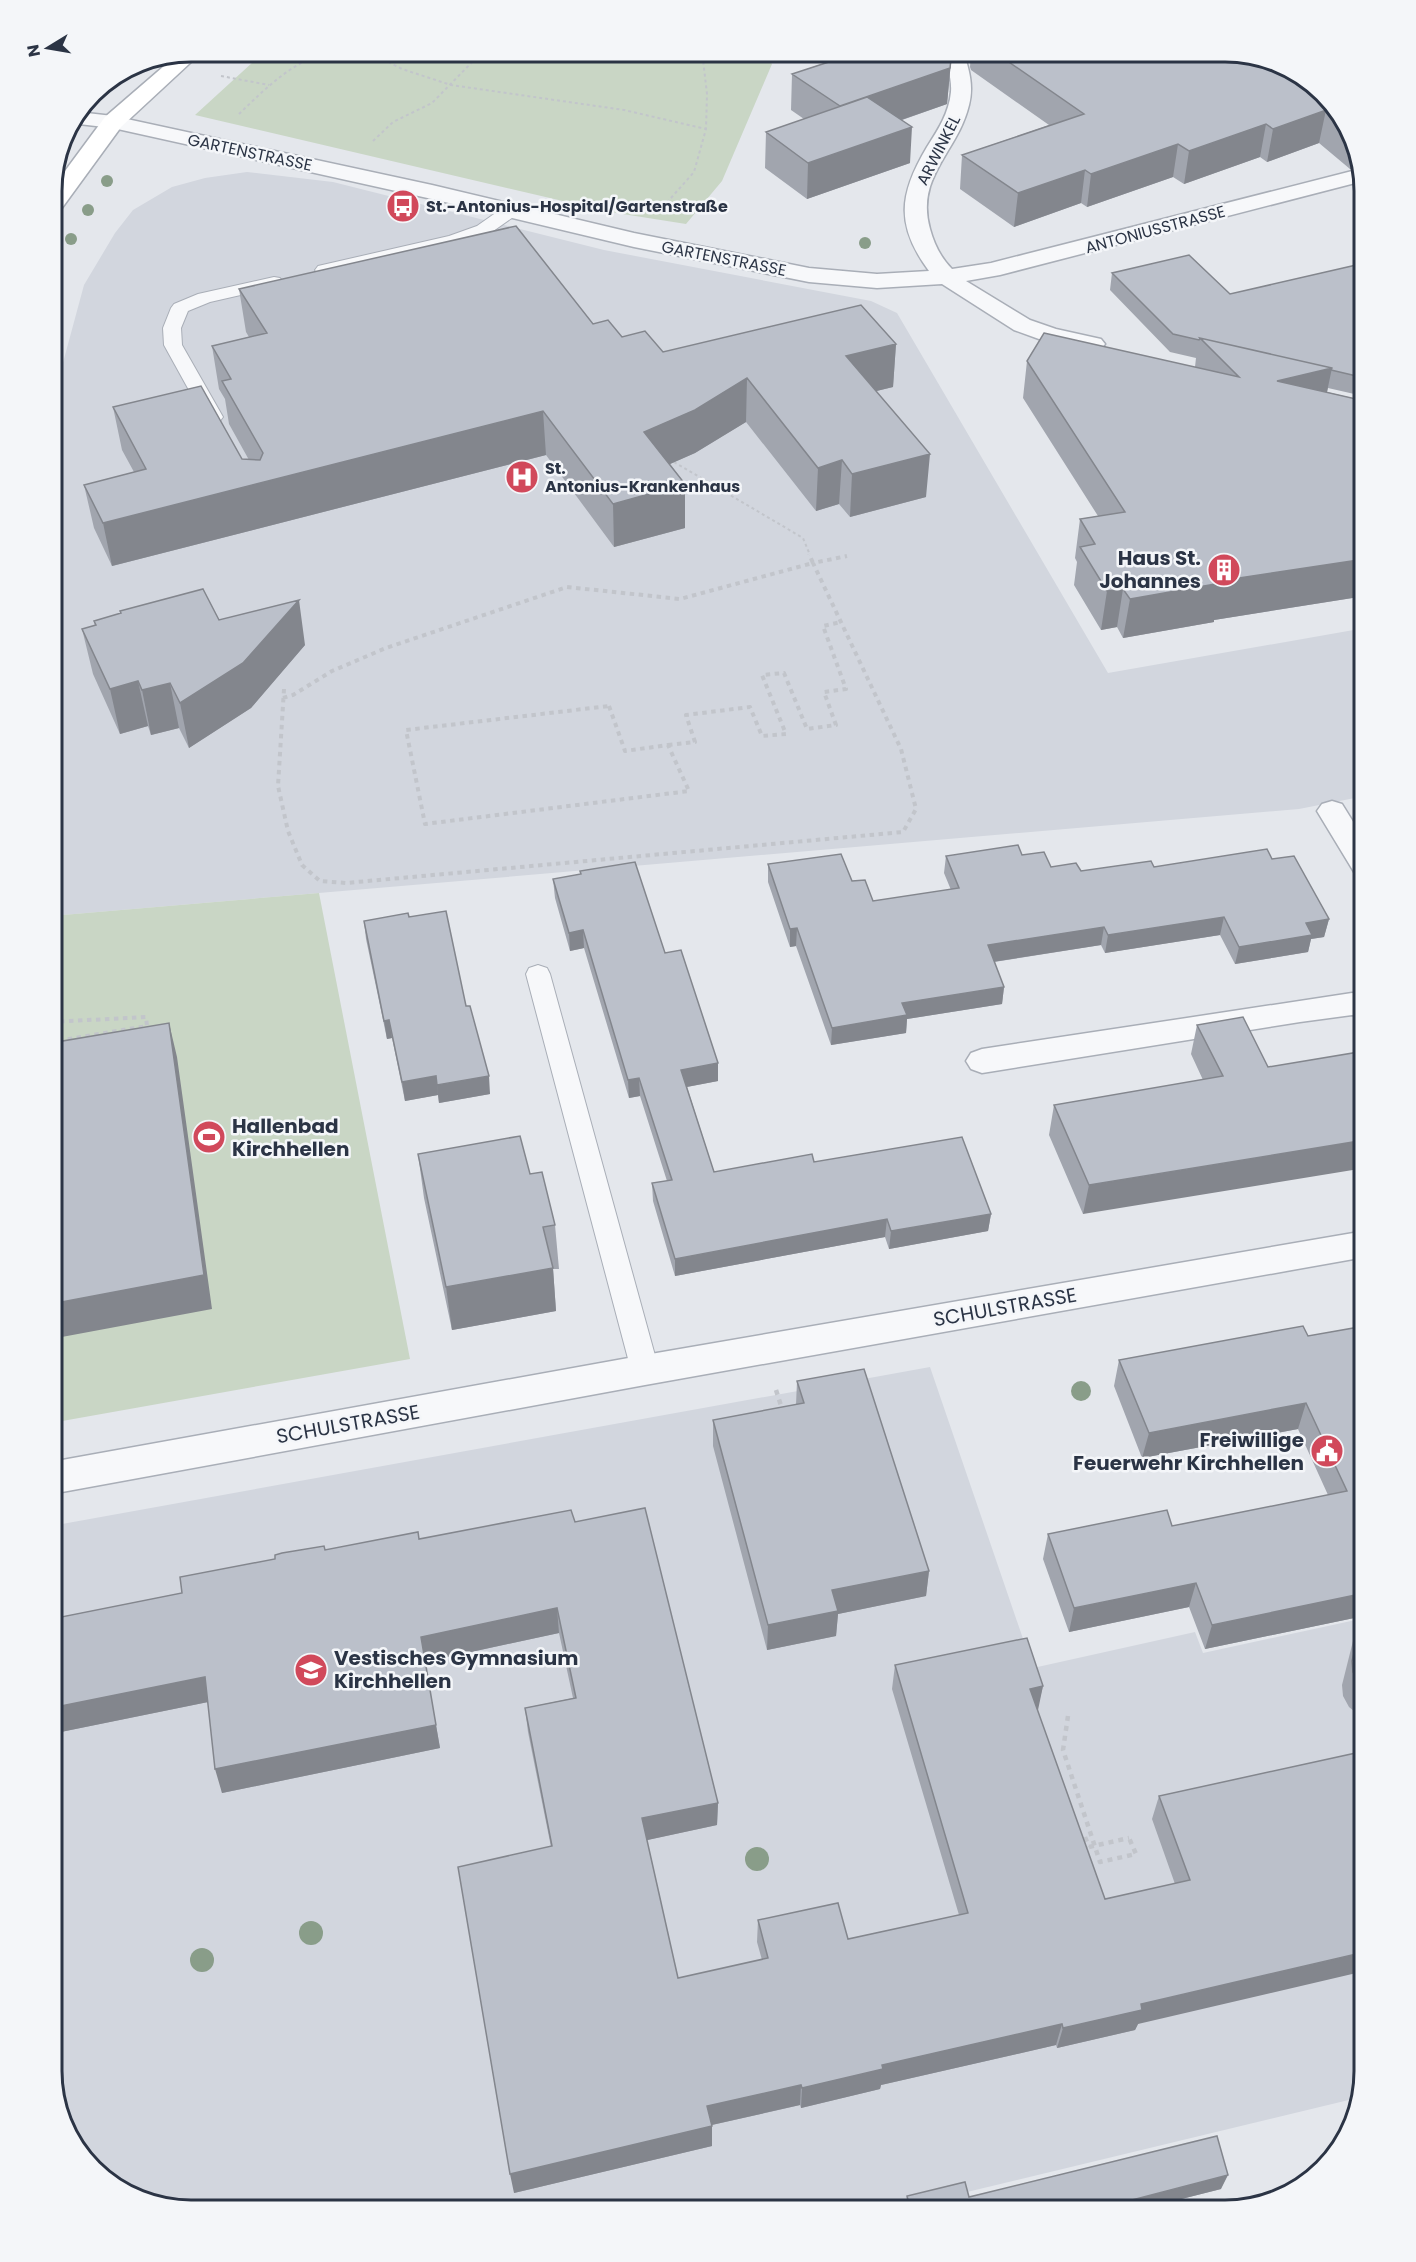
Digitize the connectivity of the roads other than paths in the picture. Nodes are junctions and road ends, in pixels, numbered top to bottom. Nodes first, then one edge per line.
1 (179, 62) edge
2 (957, 62) edge
3 (83, 119) edge
4 (113, 122) junction
5 (1353, 177) edge
6 (62, 191) edge
7 (510, 211) junction
8 (309, 273) edge
9 (947, 278) junction
10 (286, 279) edge
11 (1119, 351) edge
12 (224, 437) edge
13 (1332, 811) dead end
14 (1354, 847) edge
15 (538, 974) dead end
16 (1354, 1004) edge
17 (982, 1061) dead end
18 (1354, 1246) edge
19 (645, 1370) junction
20 (62, 1476) edge

1 - 4 street
2 - 9 street, ARWINKEL
3 - 4 street, GARTENSTRASSE
4 - 6 street
4 - 7 street, GARTENSTRASSE
5 - 9 street, ANTONIUSSTRASSE
7 - 8 lane
7 - 9 street, GARTENSTRASSE
9 - 11 street
10 - 12 lane
13 - 14 street
15 - 19 lane
16 - 17 street
18 - 19 street, SCHULSTRASSE
19 - 20 street, SCHULSTRASSE

